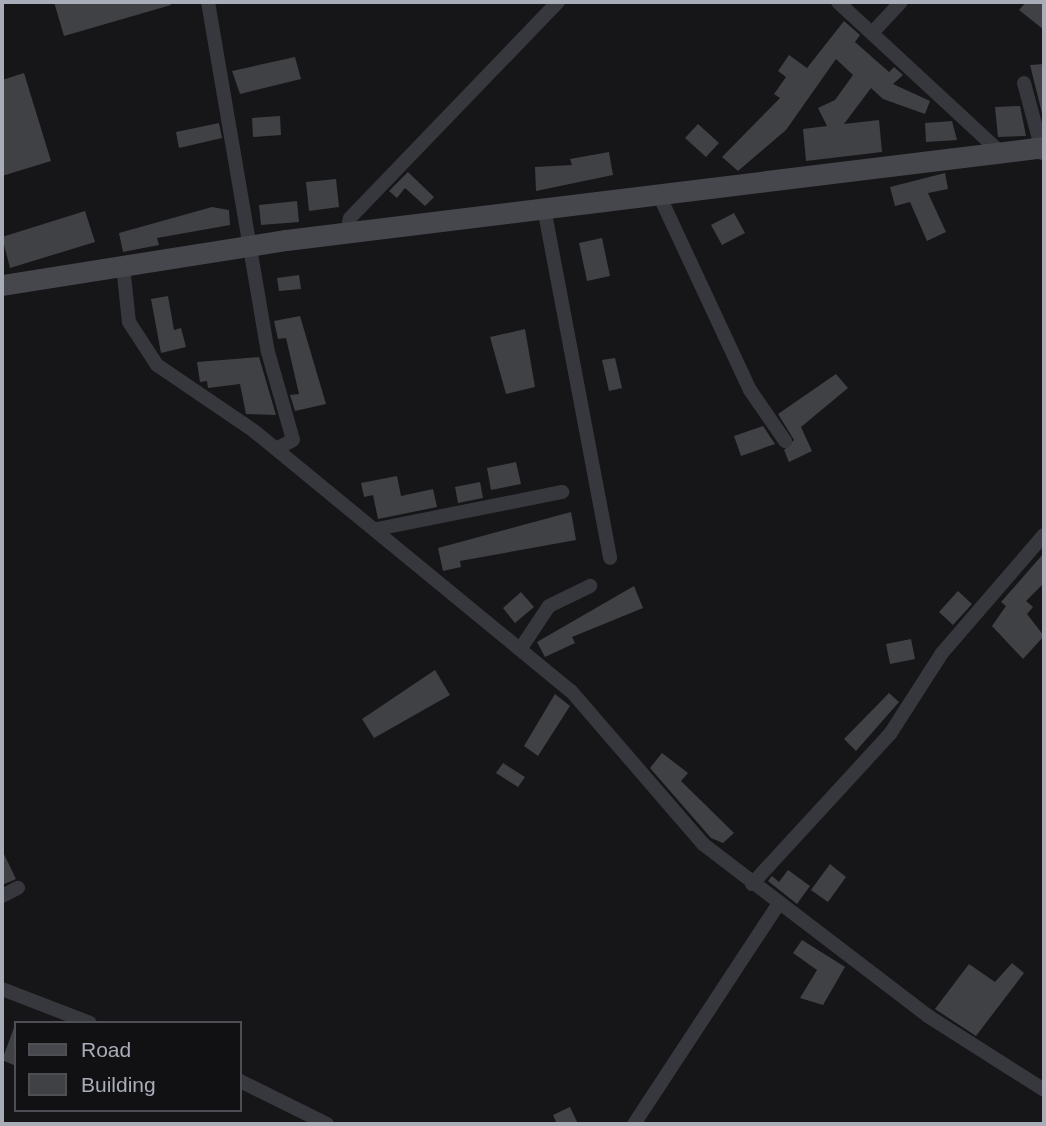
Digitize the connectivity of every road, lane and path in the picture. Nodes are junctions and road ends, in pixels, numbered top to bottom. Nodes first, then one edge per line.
1 (208, 2) edge
2 (558, 2) edge
3 (838, 2) edge
4 (901, 2) edge
5 (872, 33) junction
6 (1024, 83) dead end
7 (1042, 150) edge
8 (1000, 152) junction
9 (659, 195) junction
10 (544, 208) junction
11 (347, 232) junction
12 (250, 246) junction
13 (123, 266) junction
14 (2, 285) edge
15 (785, 441) dead end
16 (276, 449) junction
17 (562, 492) dead end
18 (377, 529) junction
19 (1044, 535) edge
20 (610, 558) dead end
21 (590, 586) dead end
22 (521, 648) junction
23 (752, 884) junction
24 (18, 888) dead end
25 (2, 896) edge
26 (778, 905) junction
27 (2, 989) edge
28 (85, 1021) edge
29 (242, 1083) edge
30 (1044, 1090) edge
31 (327, 1124) edge
32 (634, 1124) edge

1 - 12 street
2 - 11 street
3 - 5 street
4 - 5 street
5 - 8 street
6 - 7 street
7 - 8 street
8 - 9 street
9 - 10 street
9 - 15 street
10 - 11 street
10 - 20 street
11 - 12 street
12 - 13 street
12 - 16 street
13 - 14 street
13 - 16 street
16 - 18 street
17 - 18 street
18 - 22 street
19 - 23 street
21 - 22 street
22 - 23 street
23 - 26 street
24 - 25 street
26 - 30 street
26 - 32 street
27 - 28 street
29 - 31 street

